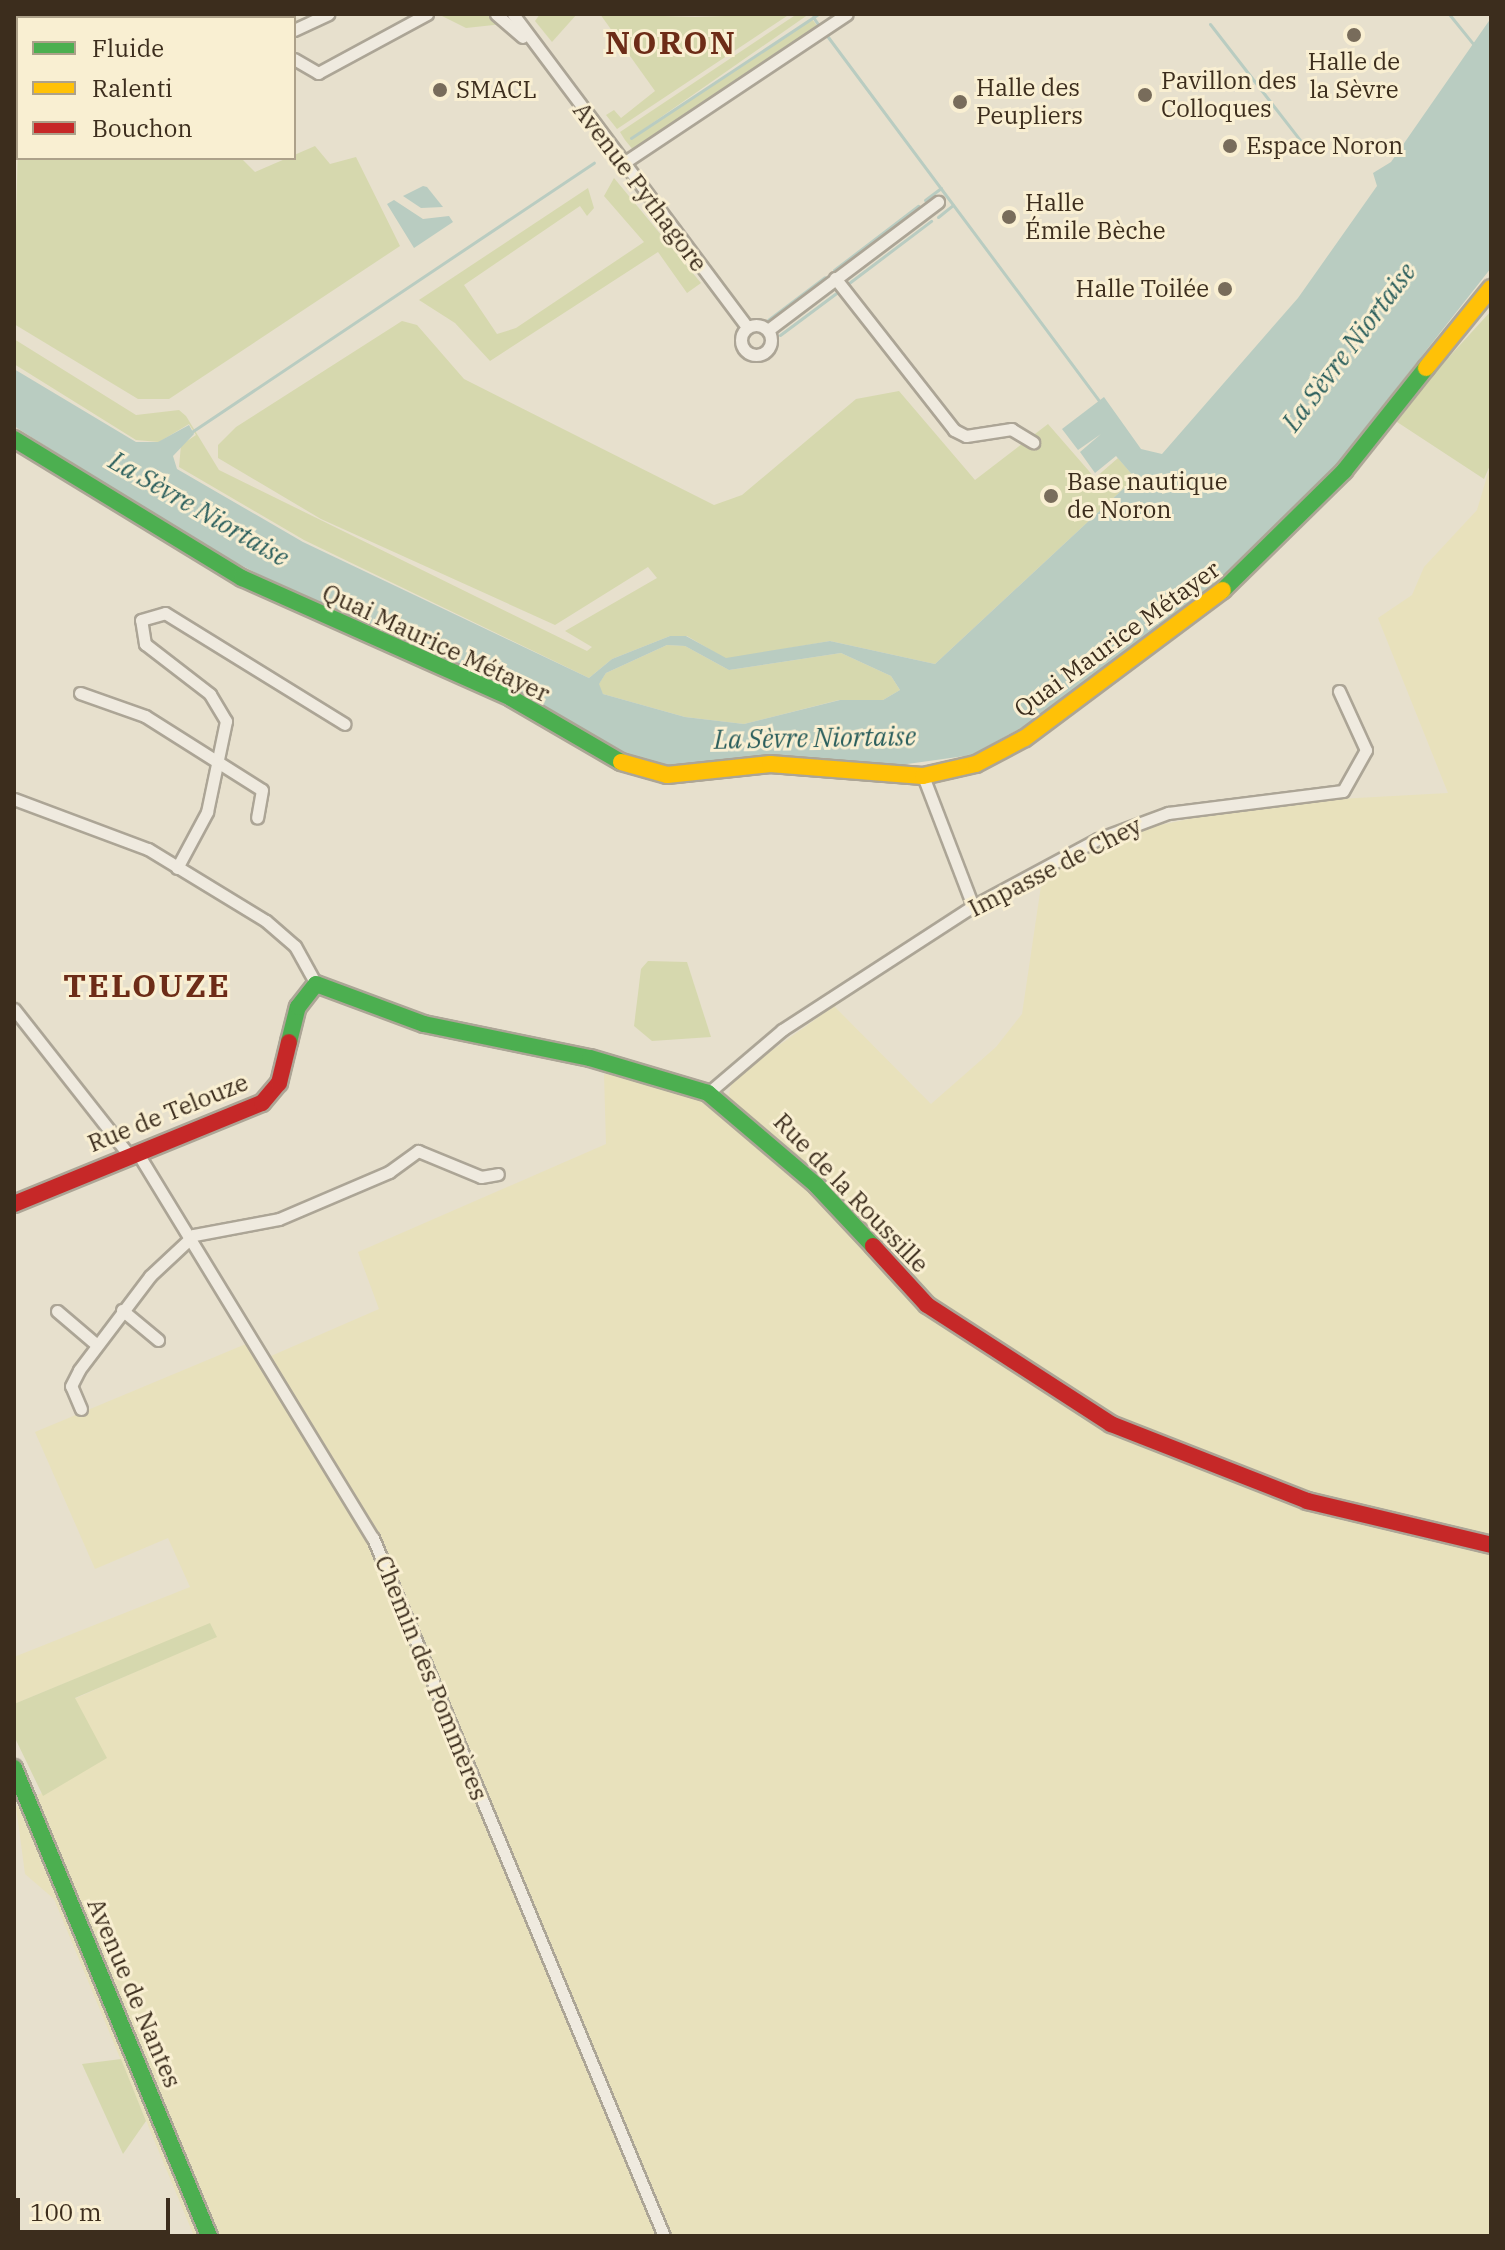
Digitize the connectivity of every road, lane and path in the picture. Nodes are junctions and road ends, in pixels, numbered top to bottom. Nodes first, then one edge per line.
1 (329, 14) edge
2 (427, 14) edge
3 (496, 14) edge
4 (513, 14) edge
5 (843, 16) edge
6 (296, 29) edge
7 (533, 47) junction
8 (296, 61) edge
9 (622, 164) junction
10 (938, 202) dead end
11 (835, 278) junction
12 (1491, 288) edge
13 (747, 327) junction
14 (768, 330) junction
15 (14, 439) edge
16 (1033, 442) dead end
17 (1339, 691) dead end
18 (80, 693) dead end
19 (345, 724) dead end
20 (219, 765) junction
21 (923, 776) junction
22 (14, 799) edge
23 (257, 818) dead end
24 (177, 868) junction
25 (973, 906) junction
26 (316, 984) junction
27 (14, 1009) edge
28 (708, 1093) junction
29 (133, 1153) junction
30 (498, 1174) dead end
31 (14, 1204) edge
32 (194, 1235) junction
33 (122, 1310) junction
34 (57, 1311) dead end
35 (158, 1340) dead end
36 (97, 1345) junction
37 (81, 1409) dead end
38 (1491, 1545) edge
39 (14, 1768) edge
40 (209, 2236) edge
41 (664, 2236) edge

1 - 6 street
2 - 8 street
3 - 7 street, Avenue Pythagore
4 - 7 street, Avenue Pythagore
5 - 9 street
7 - 9 street, Avenue Pythagore
9 - 13 street, Avenue Pythagore
10 - 11 street
11 - 14 street
11 - 16 street
12 - 21 street, Quai Maurice Métayer
13 - 14 street
13 - 14 street, Avenue Pythagore
15 - 21 street, Quai Maurice Métayer
17 - 25 street, Impasse de Chey
18 - 20 street
19 - 20 street
20 - 23 street
20 - 24 street
21 - 25 street
22 - 24 street
24 - 26 street
25 - 28 street, Impasse de Chey
26 - 28 street, Rue de la Roussille
26 - 29 street, Rue de Telouze
27 - 29 street, Chemin des Pommères
28 - 38 street, Rue de la Roussille
29 - 31 street, Rue de Telouze
29 - 32 street, Chemin des Pommères
30 - 32 street
32 - 33 street
32 - 41 street, Chemin des Pommères
33 - 35 street
33 - 36 street
34 - 36 street
36 - 37 street
39 - 40 street, Avenue de Nantes

